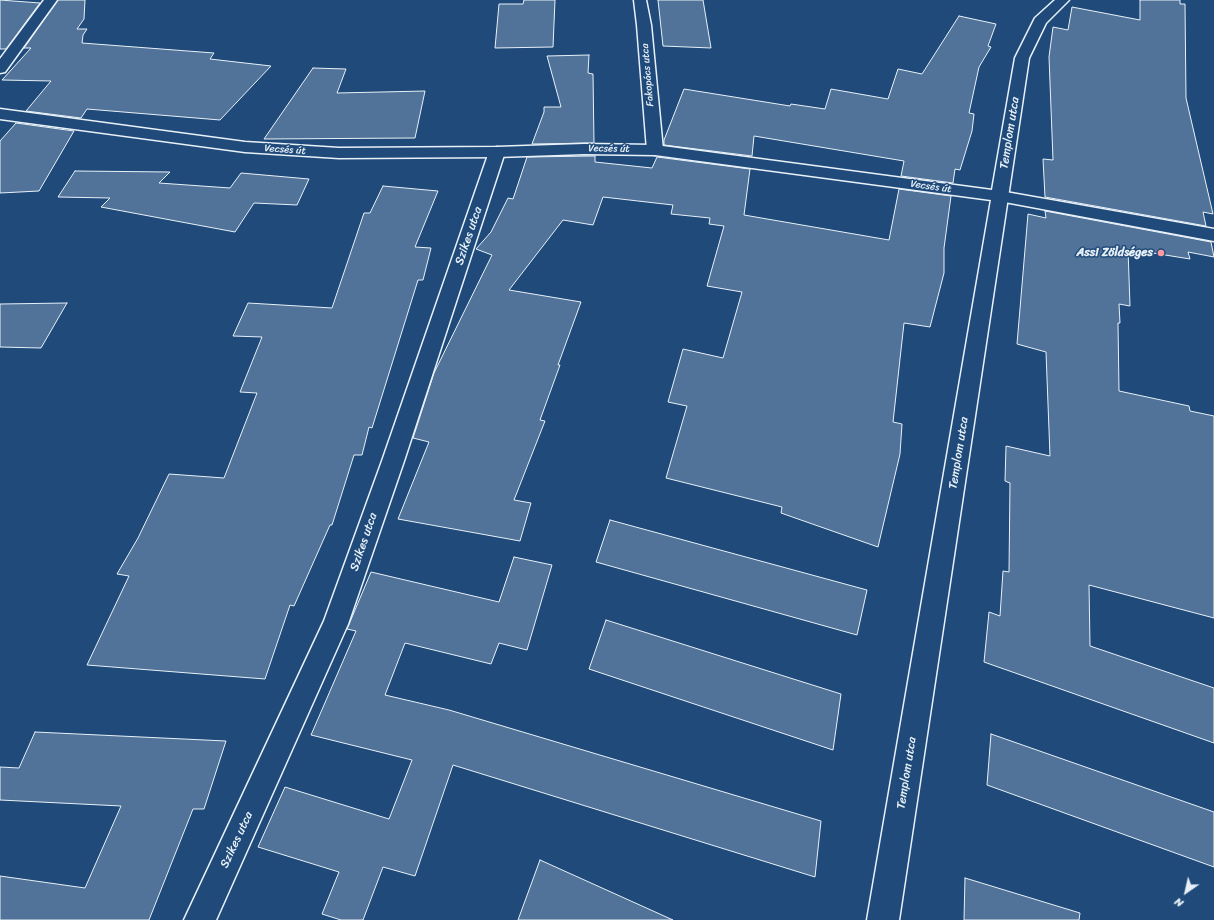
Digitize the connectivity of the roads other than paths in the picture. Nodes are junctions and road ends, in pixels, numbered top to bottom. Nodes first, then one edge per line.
1 (51, 0) edge
2 (640, 0) edge
3 (1063, 0) edge
4 (0, 69) edge
5 (0, 114) edge
6 (655, 150) junction
7 (497, 152) junction
8 (1000, 196) junction
9 (1214, 235) edge
10 (200, 920) edge
11 (883, 920) edge

1 - 4 street
2 - 6 street, Fakopács utca
3 - 8 street, Templom utca
5 - 7 street, Vecsés út
6 - 7 street, Vecsés út
6 - 8 street, Vecsés út
7 - 10 street, Szikes utca
8 - 9 street, Vecsés út
8 - 11 street, Templom utca

